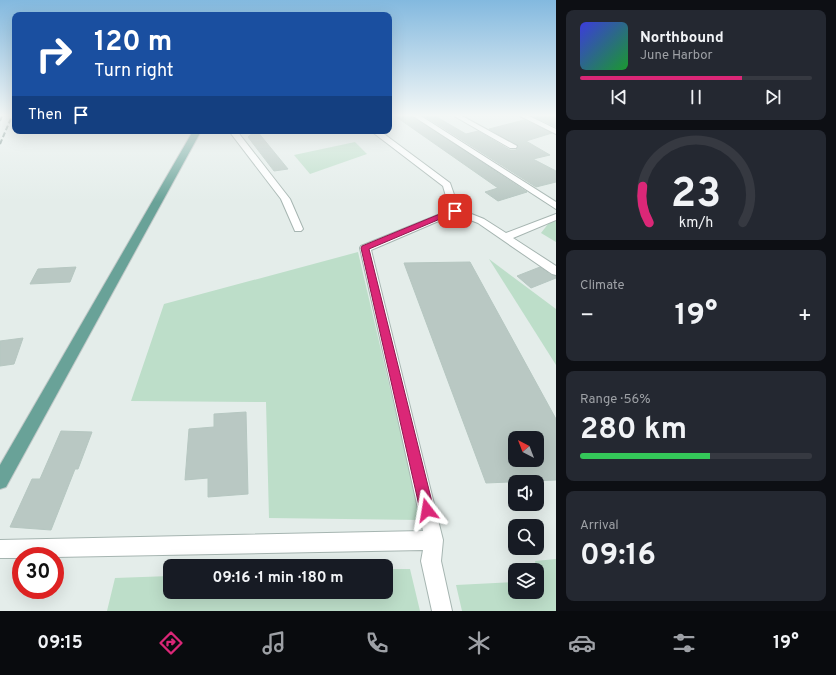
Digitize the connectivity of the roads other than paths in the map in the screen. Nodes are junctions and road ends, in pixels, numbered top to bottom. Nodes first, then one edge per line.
1 (189, 145) edge
2 (243, 145) edge
3 (394, 145) edge
4 (460, 145) edge
5 (510, 145) edge
6 (513, 146) dead end
7 (556, 206) edge
8 (455, 211) junction
9 (556, 217) edge
10 (298, 229) dead end
11 (505, 237) junction
12 (556, 271) edge
13 (0, 481) edge
14 (434, 540) junction
15 (0, 549) edge
16 (442, 611) edge

1 - 13 main road
2 - 10 street
3 - 8 street
4 - 7 street
5 - 6 street
8 - 11 street
8 - 14 street
9 - 11 street
11 - 12 street
14 - 15 street
14 - 16 street

